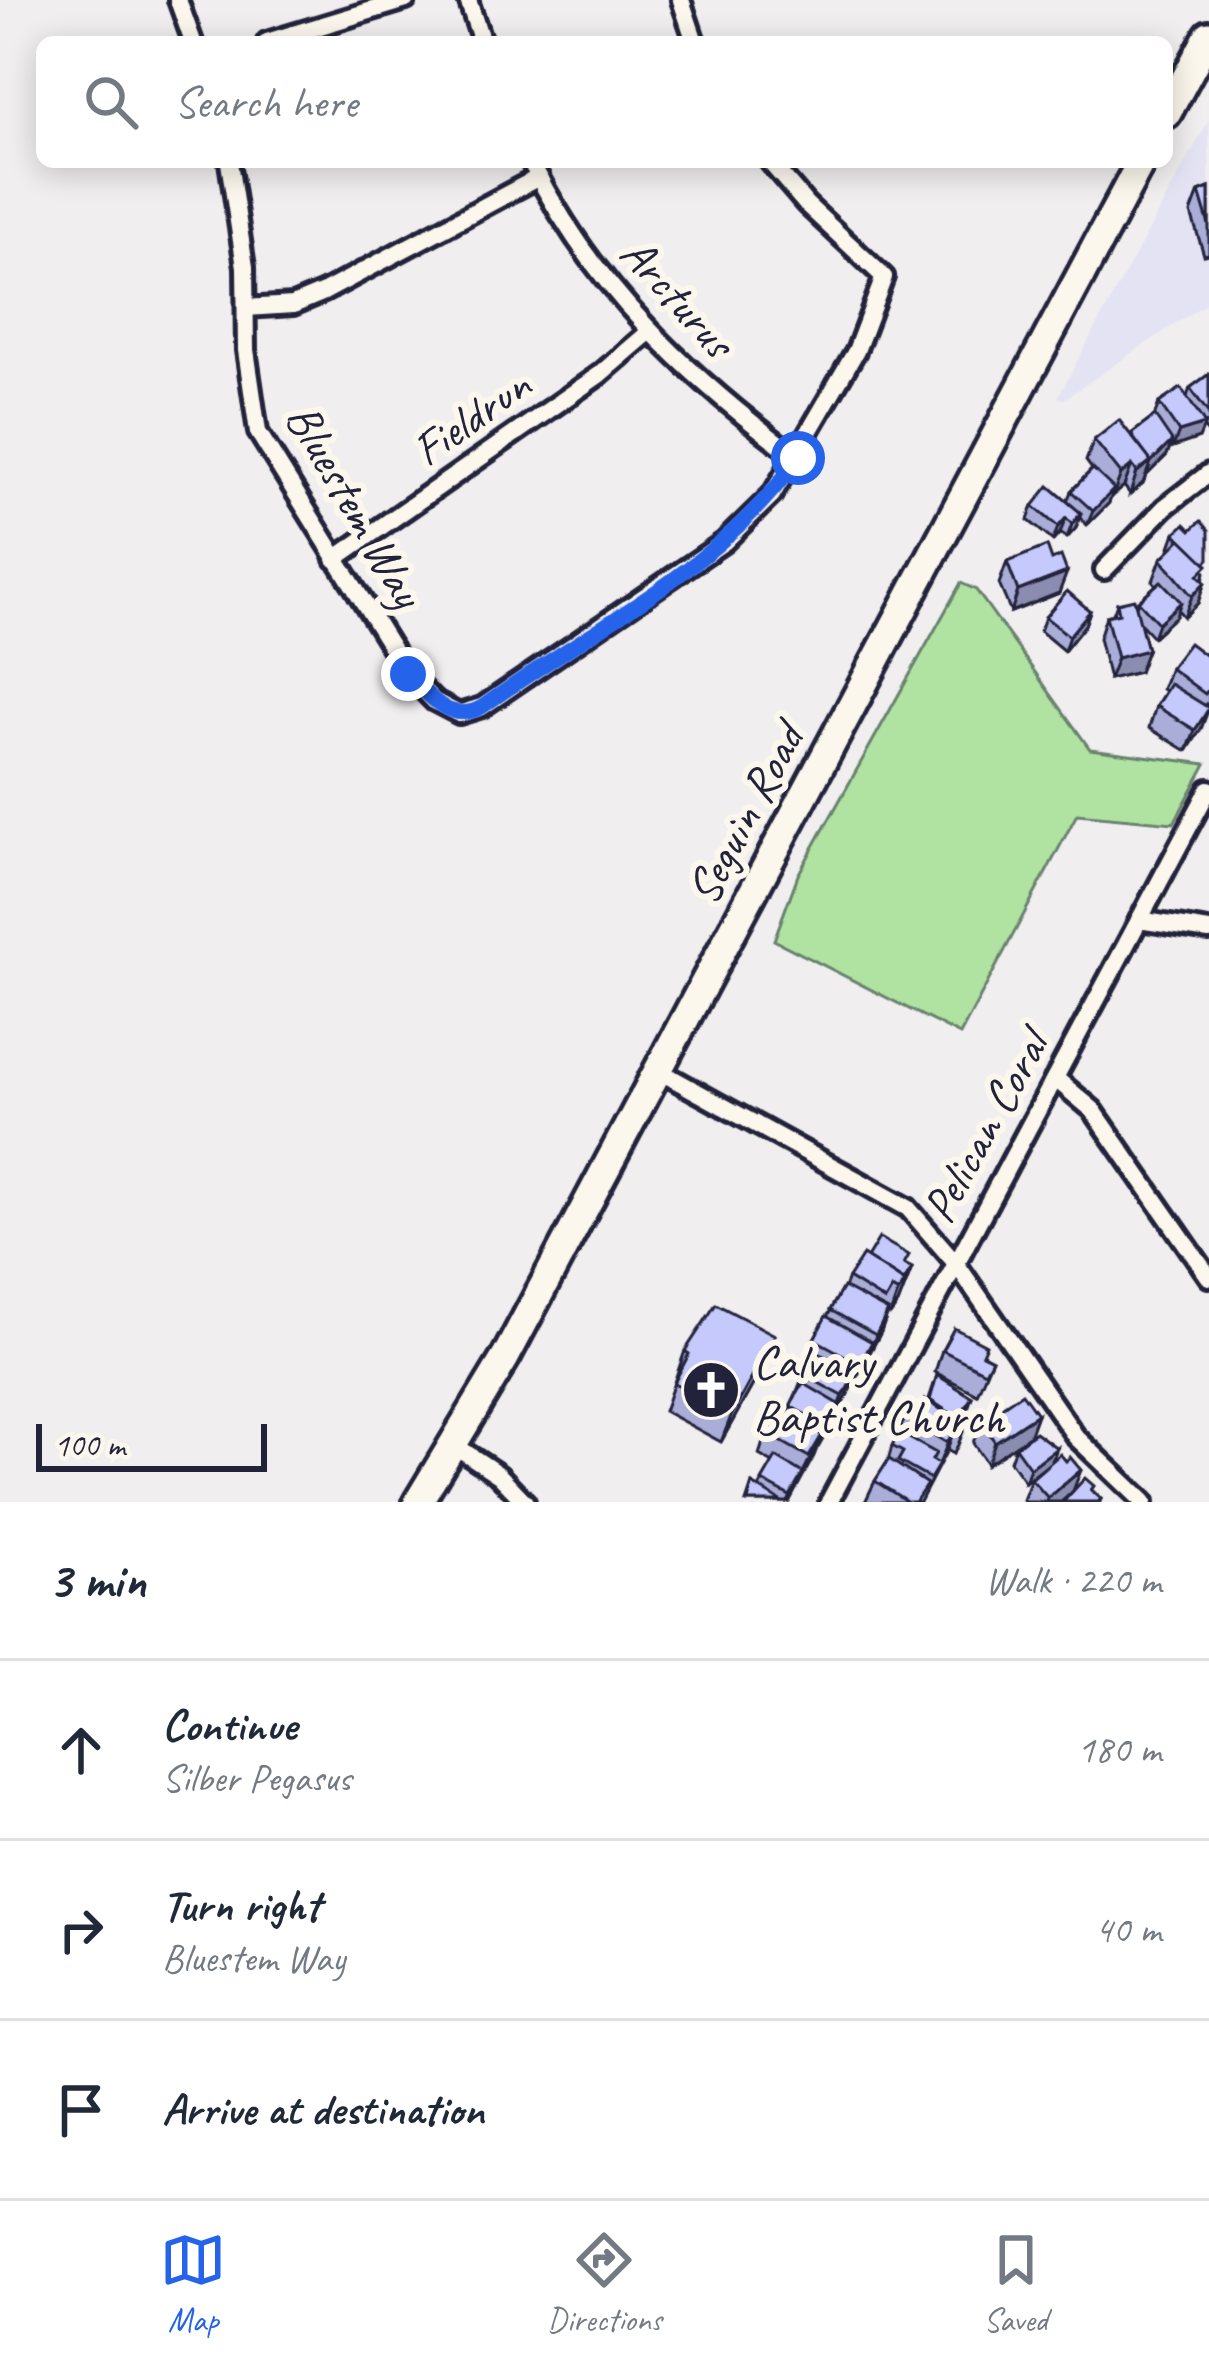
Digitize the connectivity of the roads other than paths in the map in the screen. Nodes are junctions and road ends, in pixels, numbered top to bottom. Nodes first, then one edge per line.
1 (178, 0) edge
2 (406, 0) edge
3 (468, 0) edge
4 (681, 0) edge
5 (1209, 35) edge
6 (191, 36) edge
7 (287, 36) edge
8 (480, 36) edge
9 (693, 36) edge
10 (1173, 102) edge
11 (230, 168) edge
12 (775, 168) edge
13 (1138, 168) edge
14 (535, 170) edge
15 (246, 308) junction
16 (648, 333) junction
17 (798, 458) junction
18 (1206, 483) edge
19 (334, 559) junction
20 (1104, 570) dead end
21 (1209, 789) edge
22 (1139, 920) junction
23 (1209, 931) edge
24 (659, 1071) junction
25 (1056, 1079) junction
26 (955, 1262) junction
27 (1209, 1276) edge
28 (454, 1445) junction
29 (418, 1502) edge
30 (525, 1502) edge
31 (829, 1502) edge
32 (1144, 1502) edge

1 - 6 street
2 - 7 street
3 - 8 street
4 - 9 street
5 - 10 main road
11 - 15 street, Bluestem Way
12 - 17 street
13 - 24 main road, Seguin Road
14 - 15 street
14 - 16 street, Arcturus
15 - 19 street, Bluestem Way
16 - 17 street, Arcturus
16 - 19 street, Fieldrun
17 - 19 street, Bluestem Way
18 - 20 street
21 - 22 street, Pelican Coral
22 - 23 street
22 - 25 street, Pelican Coral
24 - 26 street
24 - 28 main road, Seguin Road
25 - 26 street, Pelican Coral
25 - 27 street
26 - 31 street, Pelican Coral
26 - 32 street
28 - 29 main road, Seguin Road
28 - 30 street

